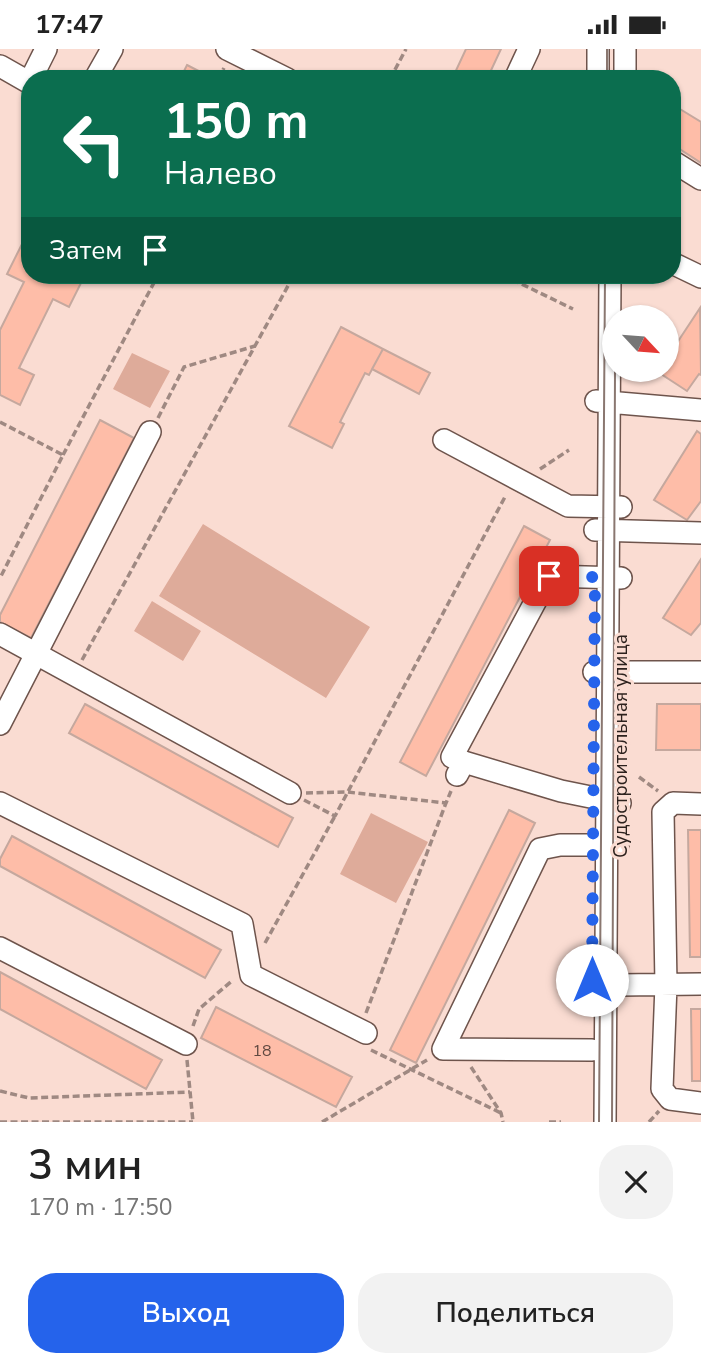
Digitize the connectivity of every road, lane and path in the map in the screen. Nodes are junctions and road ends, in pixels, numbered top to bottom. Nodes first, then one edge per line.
1 (46, 49) edge
2 (112, 49) edge
3 (227, 49) edge
4 (406, 49) edge
5 (529, 49) edge
6 (598, 49) edge
7 (612, 49) edge
8 (625, 49) edge
9 (0, 66) edge
10 (36, 70) edge
11 (100, 70) edge
12 (269, 70) edge
13 (395, 70) edge
14 (519, 70) edge
15 (598, 70) edge
16 (611, 70) edge
17 (625, 70) edge
18 (21, 76) edge
19 (681, 167) edge
20 (701, 179) edge
21 (681, 267) edge
22 (701, 277) edge
23 (153, 284) edge
24 (289, 284) edge
25 (521, 284) edge
26 (598, 284) edge
27 (610, 284) edge
28 (623, 284) edge
29 (623, 305) edge
30 (572, 309) dead end
31 (255, 346) junction
32 (617, 382) edge
33 (609, 401) junction
34 (701, 410) edge
35 (0, 422) edge
36 (150, 432) joint
37 (444, 440) dead end
38 (62, 455) junction
39 (508, 491) dead end
40 (609, 507) junction
41 (609, 530) junction
42 (701, 533) edge
43 (608, 577) junction
44 (0, 578) edge
45 (0, 634) edge
46 (37, 654) junction
47 (608, 672) junction
48 (701, 673) edge
49 (74, 674) junction
50 (0, 724) edge
51 (460, 768) junction
52 (347, 792) junction
53 (290, 793) junction
54 (607, 802) junction
55 (0, 803) edge
56 (446, 803) junction
57 (701, 804) edge
58 (606, 844) junction
59 (0, 948) edge
60 (701, 984) edge
61 (619, 985) junction
62 (666, 985) junction
63 (363, 1031) joint
64 (186, 1044) dead end
65 (443, 1049) junction
66 (469, 1049) junction
67 (592, 1050) junction
68 (0, 1091) edge
69 (190, 1093) dead end
70 (701, 1103) edge
71 (0, 1122) edge
72 (193, 1122) edge
73 (322, 1122) edge
74 (503, 1122) edge
75 (549, 1122) edge
76 (561, 1122) edge
77 (592, 1122) edge
78 (605, 1122) edge
79 (618, 1122) edge

1 - 10 street
2 - 11 street
3 - 12 street
4 - 13 path
5 - 14 street
6 - 15 street
7 - 16 street
8 - 17 street
9 - 18 street
19 - 20 street
21 - 22 street
23 - 38 path
24 - 31 path
25 - 30 path
26 - 33 street, Судостроительная улица
27 - 33 street
28 - 29 street
31 - 36 path
31 - 49 path
32 - 33 street, Судостроительная улица
33 - 34 street
33 - 40 street, Судостроительная улица
35 - 38 path
36 - 46 street
37 - 40 street
38 - 44 path
39 - 52 path
40 - 41 street, Судостроительная улица
41 - 42 street
41 - 43 street, Судостроительная улица
43 - 47 street, Судостроительная улица
43 - 51 street
45 - 46 street
46 - 49 street
46 - 50 street
47 - 48 street
47 - 54 street, Судостроительная улица
49 - 53 street
51 - 54 street
51 - 56 path
52 - 53 path
52 - 53 path
52 - 56 path
54 - 58 street, Судостроительная улица
55 - 63 street
56 - 63 path
57 - 62 street
58 - 61 street, Судостроительная улица
58 - 65 street
58 - 67 street, Судостроительная улица
58 - 78 street
59 - 64 street
60 - 62 street
61 - 62 street
61 - 79 street, Судостроительная улица
62 - 70 street
65 - 66 street
65 - 73 path
66 - 67 street
66 - 74 path
67 - 77 street, Судостроительная улица
68 - 69 path
71 - 72 path
75 - 76 path

